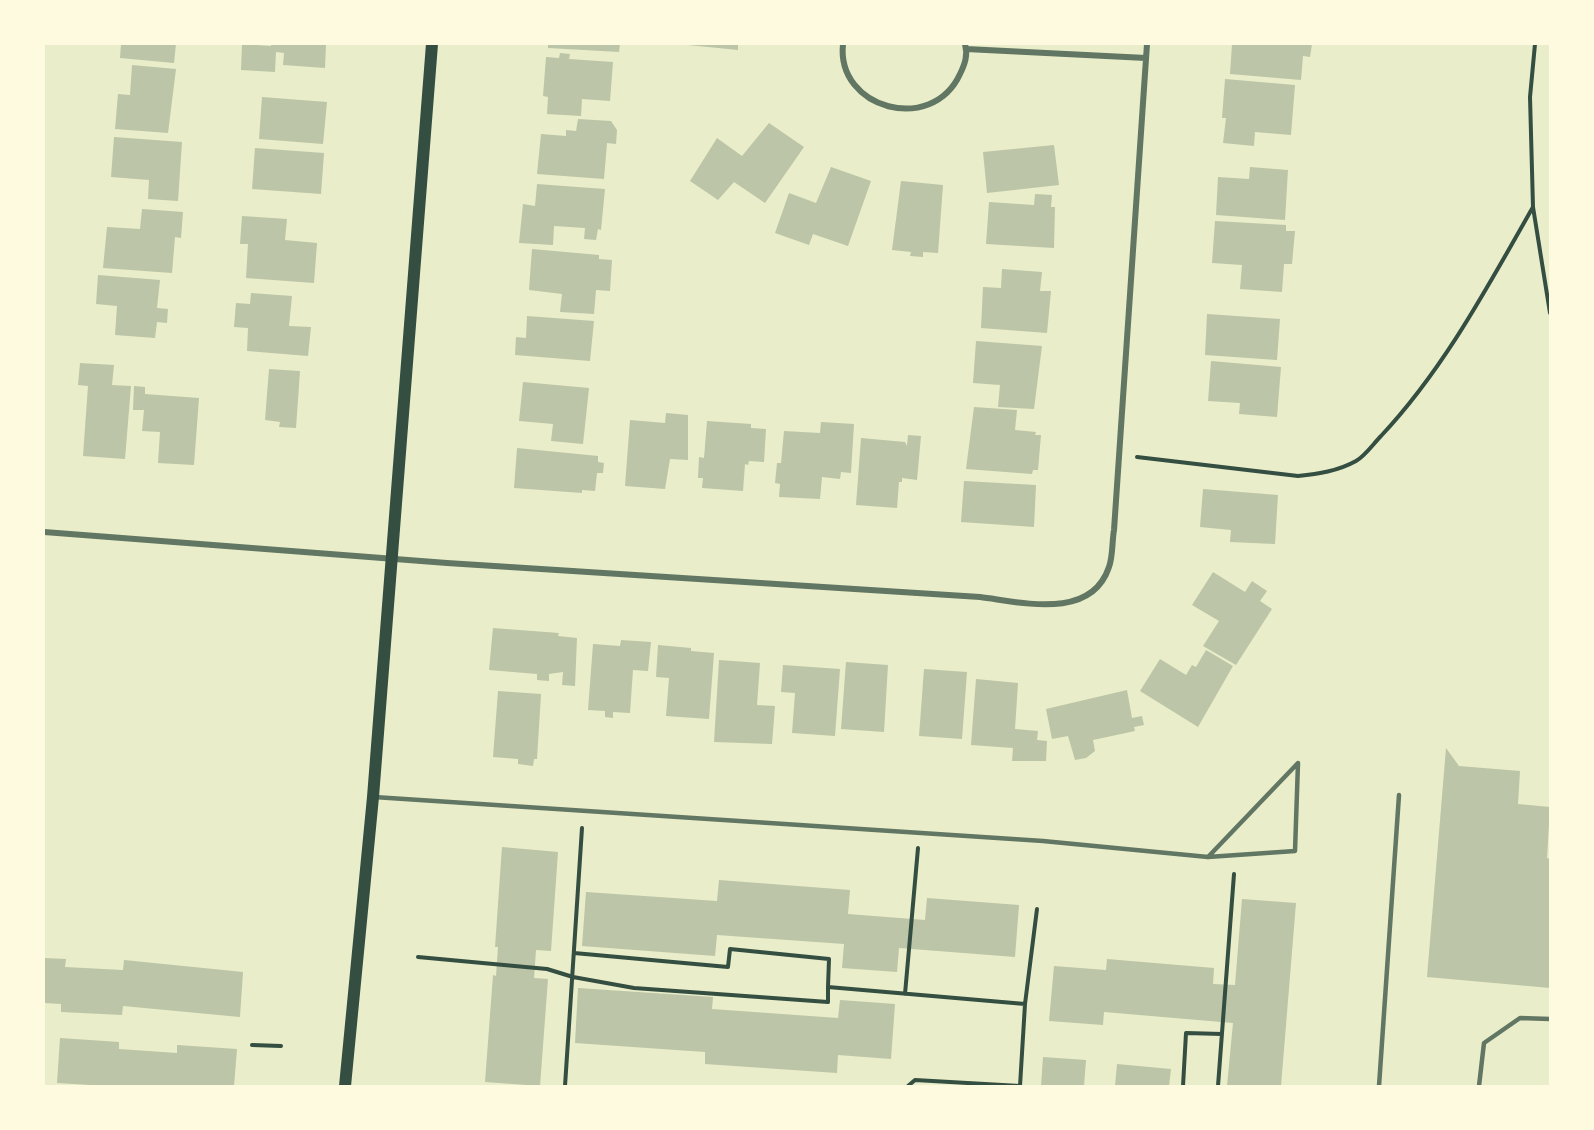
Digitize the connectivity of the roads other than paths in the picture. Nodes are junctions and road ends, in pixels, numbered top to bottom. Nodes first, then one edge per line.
1 (432, 44) edge
2 (843, 44) edge
3 (1147, 44) edge
4 (966, 46) edge
5 (1146, 58) junction
6 (44, 532) edge
7 (391, 558) junction
8 (1399, 795) dead end
9 (373, 797) junction
10 (1208, 857) junction
11 (1551, 1019) edge
12 (345, 1086) edge
13 (1379, 1086) edge
14 (1479, 1086) edge

1 - 7 main road
2 - 4 street
3 - 5 street
4 - 5 street
5 - 7 street
6 - 7 street
7 - 9 main road
8 - 13 lane
9 - 10 lane
9 - 12 main road
10 - 10 lane
11 - 14 lane

